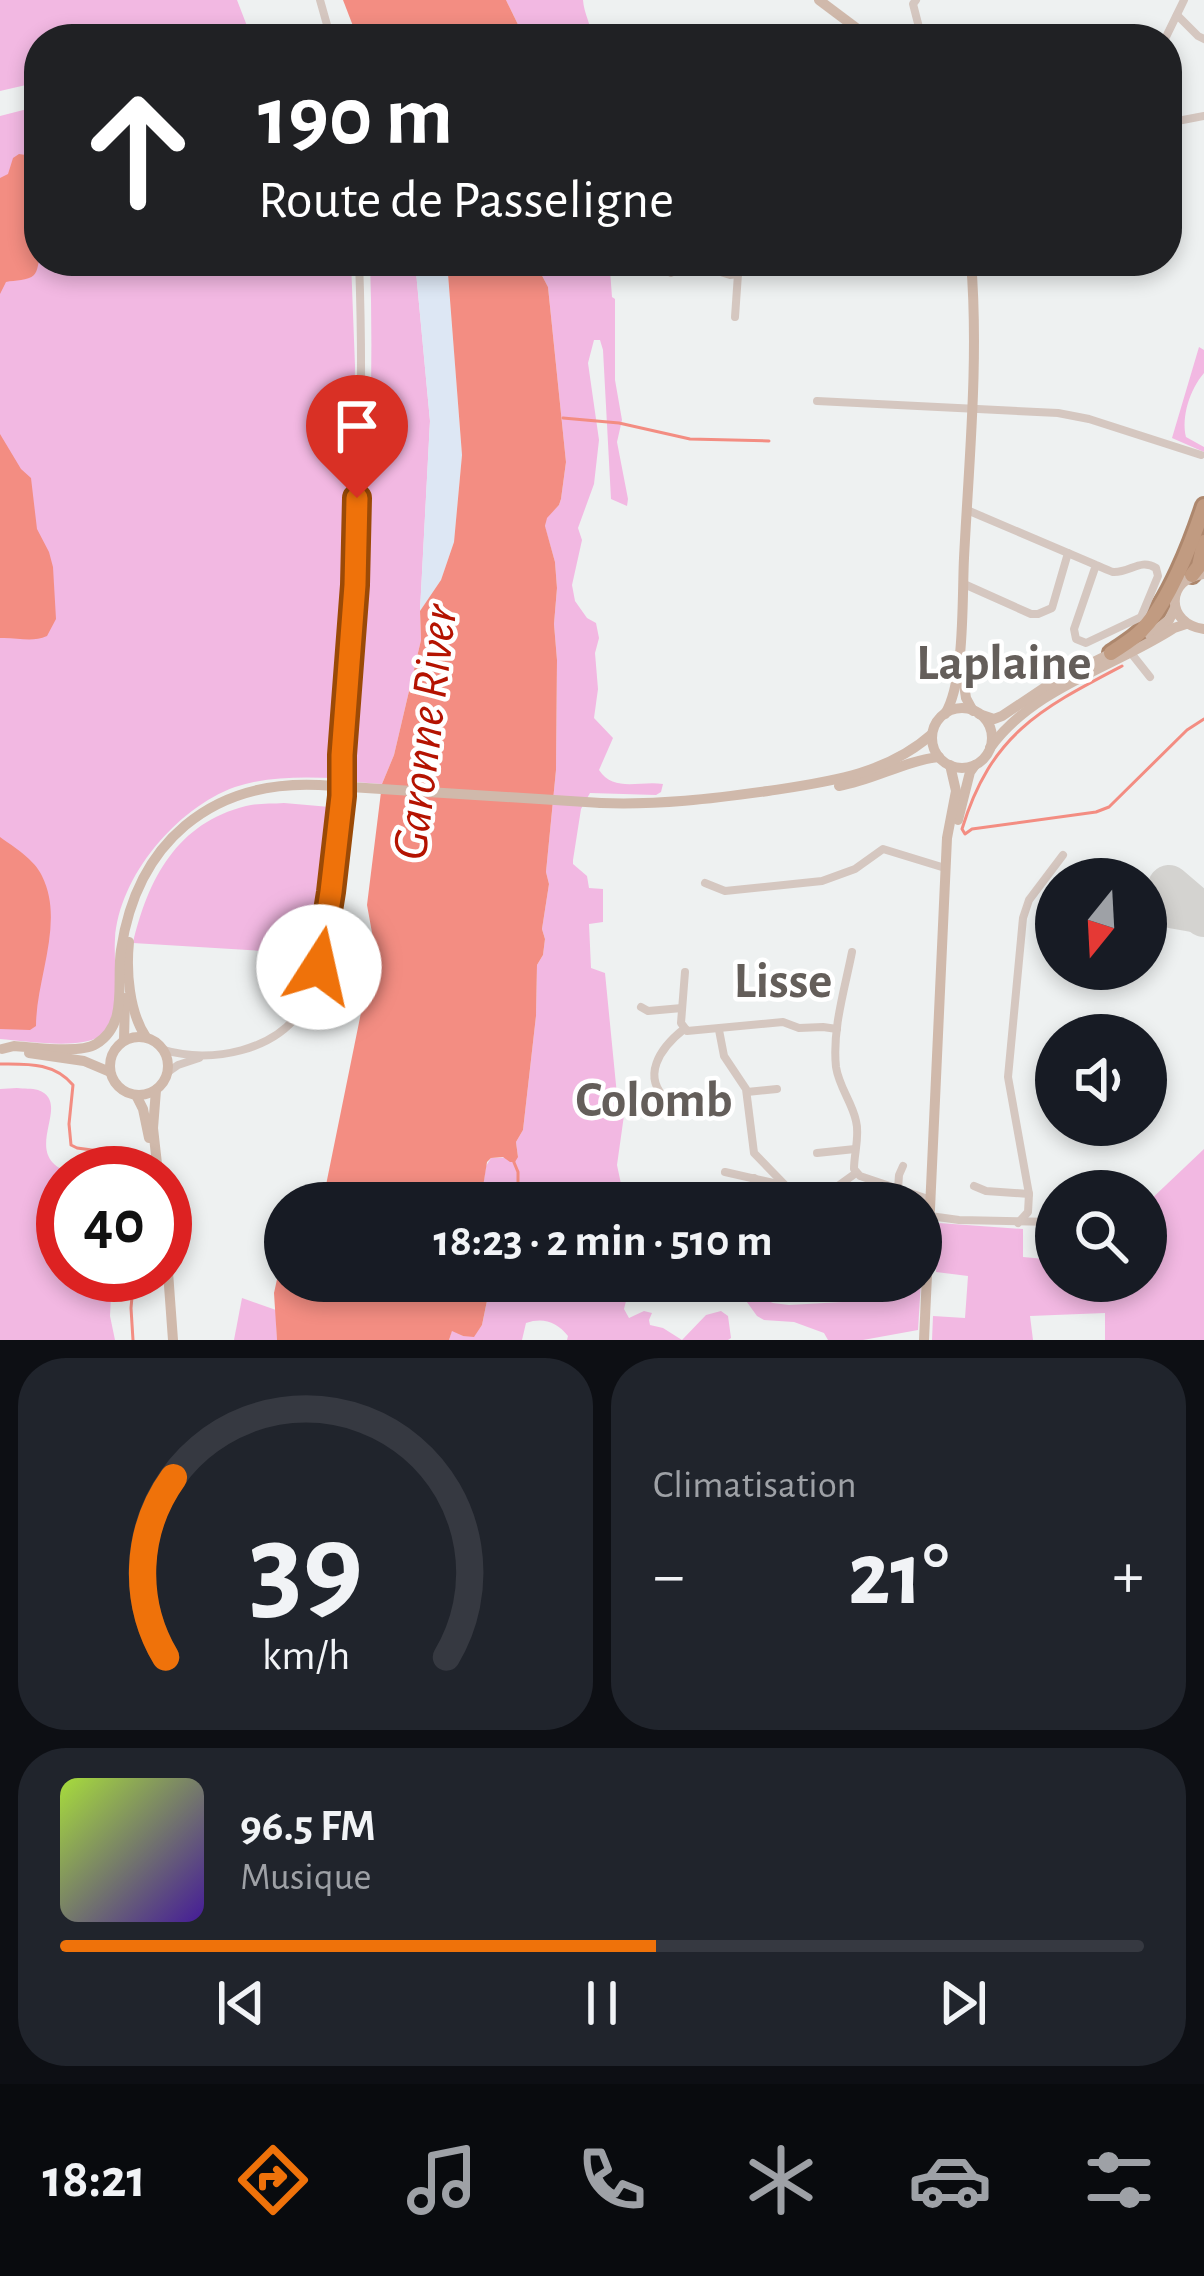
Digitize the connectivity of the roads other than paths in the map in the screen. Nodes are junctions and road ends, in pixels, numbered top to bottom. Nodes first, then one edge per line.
1 (819, 0) edge
2 (1184, 0) edge
3 (1177, 15) junction
4 (851, 24) edge
5 (1172, 24) edge
6 (1204, 39) edge
7 (360, 276) edge
8 (738, 276) edge
9 (972, 276) edge
10 (735, 317) dead end
11 (817, 401) dead end
12 (971, 410) junction
13 (1202, 455) edge
14 (1204, 506) edge
15 (967, 510) junction
16 (1204, 542) edge
17 (1068, 553) junction
18 (1096, 565) junction
19 (1198, 574) edge
20 (963, 584) junction
21 (1175, 608) junction
22 (1186, 624) junction
23 (1204, 629) edge
24 (960, 649) junction
25 (1131, 652) junction
26 (1111, 653) junction
27 (1150, 677) dead end
28 (976, 712) junction
29 (945, 714) junction
30 (932, 734) junction
31 (990, 748) junction
32 (945, 762) junction
33 (976, 765) junction
34 (319, 787) junction
35 (601, 805) junction
36 (1063, 855) dead end
37 (947, 866) junction
38 (705, 883) dead end
39 (125, 929) junction
40 (852, 952) dead end
41 (685, 972) dead end
42 (641, 1007) dead end
43 (682, 1008) junction
44 (684, 1029) junction
45 (837, 1029) junction
46 (719, 1030) junction
47 (146, 1037) junction
48 (124, 1040) junction
49 (1, 1049) edge
50 (164, 1050) junction
51 (113, 1052) junction
52 (210, 1055) junction
53 (110, 1072) junction
54 (168, 1072) junction
55 (777, 1089) dead end
56 (156, 1090) junction
57 (746, 1092) junction
58 (136, 1095) junction
59 (668, 1101) dead end
60 (151, 1146) edge
61 (154, 1146) edge
62 (855, 1149) junction
63 (817, 1153) dead end
64 (903, 1166) dead end
65 (725, 1172) dead end
66 (856, 1173) junction
67 (754, 1178) junction
68 (754, 1182) edge
69 (772, 1182) edge
70 (782, 1182) edge
71 (843, 1182) edge
72 (880, 1182) edge
73 (898, 1182) edge
74 (932, 1182) edge
75 (974, 1186) dead end
76 (1028, 1194) junction
77 (942, 1217) edge
78 (1018, 1223) junction
79 (1035, 1223) edge
80 (167, 1302) edge
81 (169, 1302) edge
82 (926, 1302) edge
83 (171, 1340) edge
84 (924, 1340) edge

1 - 4 main road
2 - 3 street
3 - 5 street
3 - 6 street
7 - 52 street
8 - 10 street
9 - 12 main road
11 - 12 street
12 - 13 street
12 - 15 main road
14 - 26 highway
15 - 17 street
15 - 20 main road
16 - 19 highway
17 - 18 street
17 - 20 street
18 - 18 street
19 - 21 main road
20 - 24 main road
21 - 22 main road
21 - 26 main road
22 - 23 main road
22 - 25 main road
24 - 28 main road
24 - 29 main road
25 - 27 street
25 - 31 main road
26 - 28 main road
28 - 29 main road
28 - 31 main road
29 - 30 main road
30 - 32 main road
30 - 35 main road
31 - 33 main road
32 - 33 main road
32 - 35 main road
32 - 37 main road
33 - 37 main road
34 - 35 main road, bridge
34 - 39 main road
34 - 47 main road
36 - 76 street
37 - 38 street
37 - 74 main road
39 - 48 main road
39 - 49 main road
40 - 45 street
41 - 43 street
42 - 43 street
43 - 44 street
44 - 46 street
44 - 59 street
45 - 46 street
45 - 62 street
46 - 57 street
47 - 48 main road
47 - 50 main road
48 - 51 main road
49 - 51 main road
49 - 53 main road
50 - 52 street
50 - 54 main road
51 - 53 main road
52 - 54 street
53 - 58 main road
54 - 56 main road
55 - 57 street
56 - 58 main road
56 - 61 main road
57 - 70 street
58 - 60 main road
62 - 63 street
62 - 66 street
64 - 73 street
65 - 67 street
66 - 71 street
66 - 72 street
67 - 68 street
67 - 69 street
75 - 76 street
76 - 78 street
77 - 78 street
78 - 79 street
80 - 83 main road
81 - 83 main road
82 - 84 main road

